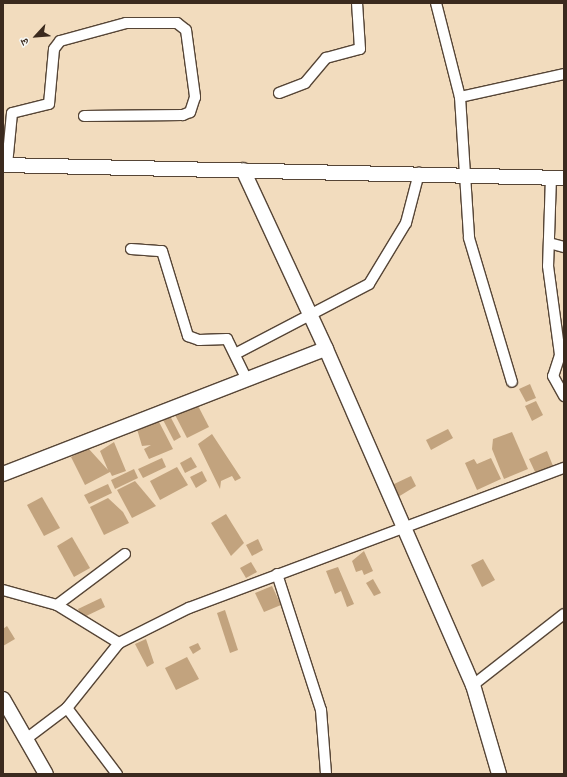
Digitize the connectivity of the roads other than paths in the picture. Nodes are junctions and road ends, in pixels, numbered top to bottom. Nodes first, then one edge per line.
1 (357, 3) edge
2 (436, 3) edge
3 (564, 74) edge
4 (279, 92) dead end
5 (460, 97) junction
6 (84, 116) dead end
7 (5, 165) edge
8 (243, 170) junction
9 (419, 173) junction
10 (465, 174) junction
11 (558, 178) edge
12 (549, 243) junction
13 (564, 247) edge
14 (131, 249) dead end
15 (310, 314) junction
16 (326, 348) junction
17 (562, 353) edge
18 (238, 354) junction
19 (246, 378) junction
20 (512, 382) dead end
21 (564, 396) edge
22 (564, 468) edge
23 (3, 474) edge
24 (403, 525) junction
25 (125, 554) dead end
26 (276, 574) junction
27 (3, 590) edge
28 (56, 605) junction
29 (564, 614) edge
30 (119, 643) junction
31 (473, 685) junction
32 (3, 699) edge
33 (67, 708) junction
34 (26, 739) junction
35 (46, 774) edge
36 (117, 774) edge
37 (326, 774) edge
38 (499, 774) edge

1 - 4 street
2 - 5 street
3 - 5 street
5 - 10 street
6 - 7 street
7 - 8 street
8 - 9 street
8 - 15 street
9 - 10 street
9 - 15 street
10 - 11 street
10 - 20 street
11 - 12 street
12 - 13 street
12 - 17 street
14 - 18 street
15 - 16 street
15 - 18 street
16 - 19 street
16 - 24 street
17 - 21 street
18 - 19 street
19 - 23 street
22 - 24 street
24 - 26 street
24 - 31 street
25 - 28 street
26 - 30 street
26 - 37 street
27 - 28 street
28 - 30 street
29 - 31 street
30 - 33 street
31 - 38 street
32 - 34 street
33 - 34 street
33 - 36 street
34 - 35 street

